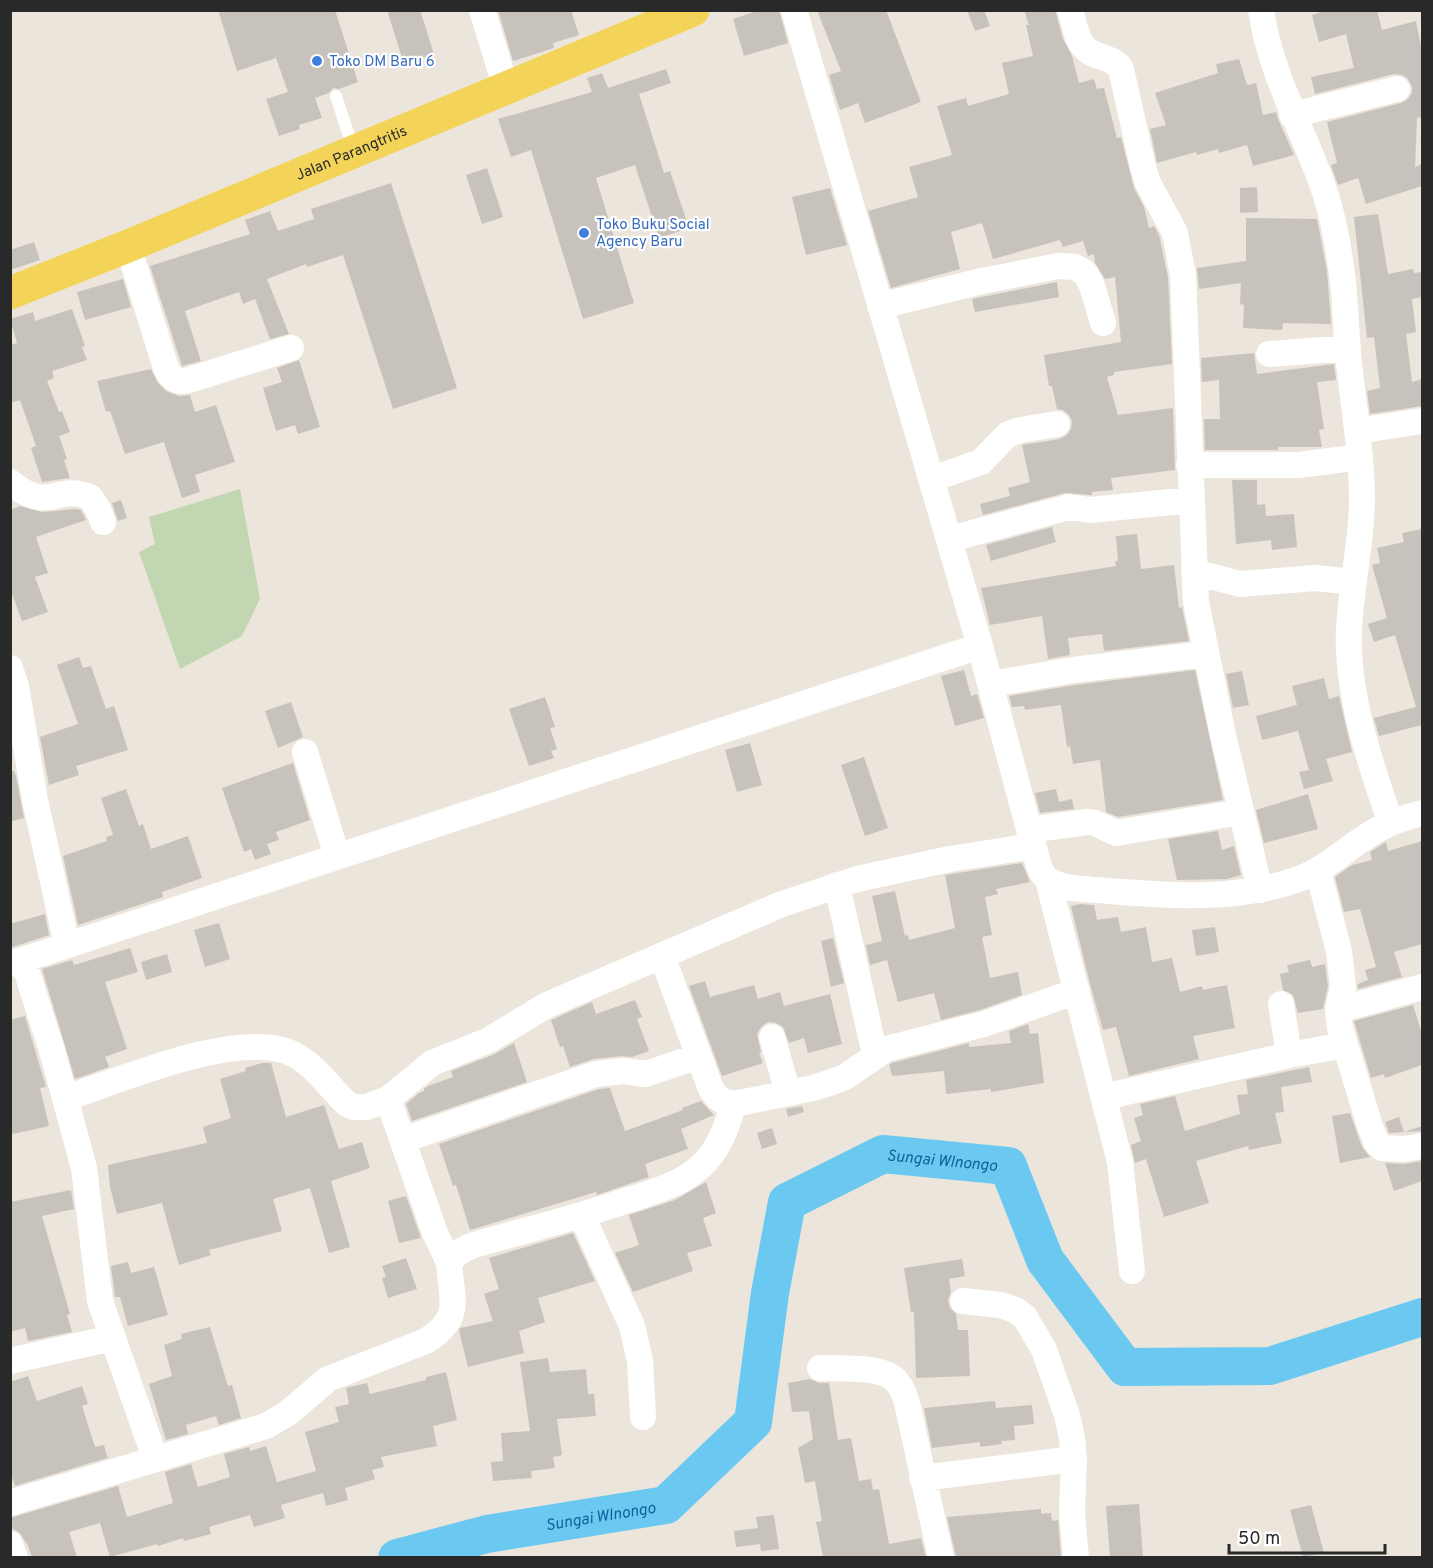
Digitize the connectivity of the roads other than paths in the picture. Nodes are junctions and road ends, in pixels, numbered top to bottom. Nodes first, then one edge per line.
1 (482, 10) edge
2 (693, 10) edge
3 (794, 10) edge
4 (1070, 10) edge
5 (1261, 10) edge
6 (506, 88) junction
7 (1397, 89) dead end
8 (336, 96) dead end
9 (1292, 115) junction
10 (355, 152) junction
11 (128, 246) junction
12 (10, 293) edge
13 (880, 306) junction
14 (1103, 323) dead end
15 (291, 348) dead end
16 (1348, 348) junction
17 (1269, 354) dead end
18 (1422, 421) edge
19 (1057, 424) dead end
20 (1357, 431) junction
21 (1360, 457) junction
22 (1190, 465) junction
23 (932, 479) junction
24 (10, 482) edge
25 (1191, 500) junction
26 (103, 522) dead end
27 (950, 539) junction
28 (1194, 572) junction
29 (1354, 582) junction
30 (980, 646) junction
31 (1205, 654) junction
32 (10, 668) edge
33 (991, 684) junction
34 (305, 752) dead end
35 (1241, 812) junction
36 (1422, 813) edge
37 (1391, 823) junction
38 (1031, 838) junction
39 (337, 856) junction
40 (1318, 871) junction
41 (1048, 880) junction
42 (837, 885) junction
43 (1260, 890) junction
44 (67, 945) junction
45 (662, 956) junction
46 (17, 962) edge
47 (1422, 987) edge
48 (1077, 991) junction
49 (1281, 1004) dead end
50 (1338, 1010) junction
51 (772, 1037) dead end
52 (1345, 1045) junction
53 (875, 1055) junction
54 (1290, 1055) junction
55 (699, 1056) junction
56 (789, 1093) junction
57 (1104, 1097) junction
58 (66, 1098) junction
59 (388, 1099) junction
60 (734, 1104) junction
61 (403, 1140) junction
62 (1422, 1146) edge
63 (582, 1216) junction
64 (448, 1262) junction
65 (1132, 1271) dead end
66 (963, 1300) dead end
67 (112, 1338) junction
68 (10, 1361) edge
69 (820, 1368) dead end
70 (643, 1417) dead end
71 (155, 1458) junction
72 (1074, 1459) junction
73 (922, 1478) junction
74 (10, 1503) edge
75 (10, 1544) edge
76 (15, 1557) edge
77 (941, 1557) edge
78 (1076, 1557) edge

1 - 6 street
2 - 6 main road, Jalan Parangtritis
3 - 13 street
4 - 22 street
5 - 9 street
6 - 10 main road, Jalan Parangtritis
7 - 9 street
8 - 10 lane
9 - 16 street
10 - 11 main road, Jalan Parangtritis
11 - 12 main road, Jalan Parangtritis
11 - 15 street
13 - 14 street
13 - 23 street
16 - 17 street
16 - 20 street
18 - 20 street
19 - 23 street
20 - 21 street
21 - 22 street
21 - 29 street
22 - 25 street
23 - 27 street
24 - 26 street
25 - 27 street
25 - 28 street
27 - 30 street
28 - 29 street
28 - 31 street
29 - 37 street
30 - 33 street
30 - 39 street
31 - 33 street
31 - 35 street
32 - 44 street
33 - 38 street
34 - 39 street
35 - 38 street
35 - 43 street
36 - 37 street
37 - 40 street
38 - 41 street
38 - 42 street
39 - 44 street
40 - 43 street
40 - 50 street
41 - 43 street
41 - 48 street
42 - 45 street
42 - 53 street
44 - 46 street
45 - 55 street
45 - 59 street
46 - 58 street
47 - 50 street
48 - 53 street
48 - 57 street
49 - 54 street
50 - 52 street
51 - 56 street
52 - 54 street
52 - 62 street
53 - 56 street
54 - 57 street
55 - 60 street
55 - 61 street
56 - 60 street
57 - 65 street
58 - 59 street
58 - 67 street
59 - 61 street
60 - 63 street
61 - 64 street
63 - 64 street
63 - 70 street
64 - 71 street
66 - 72 street
67 - 68 street
67 - 71 street
69 - 73 street
71 - 74 street
72 - 73 street
72 - 78 street
73 - 77 street
75 - 76 street

